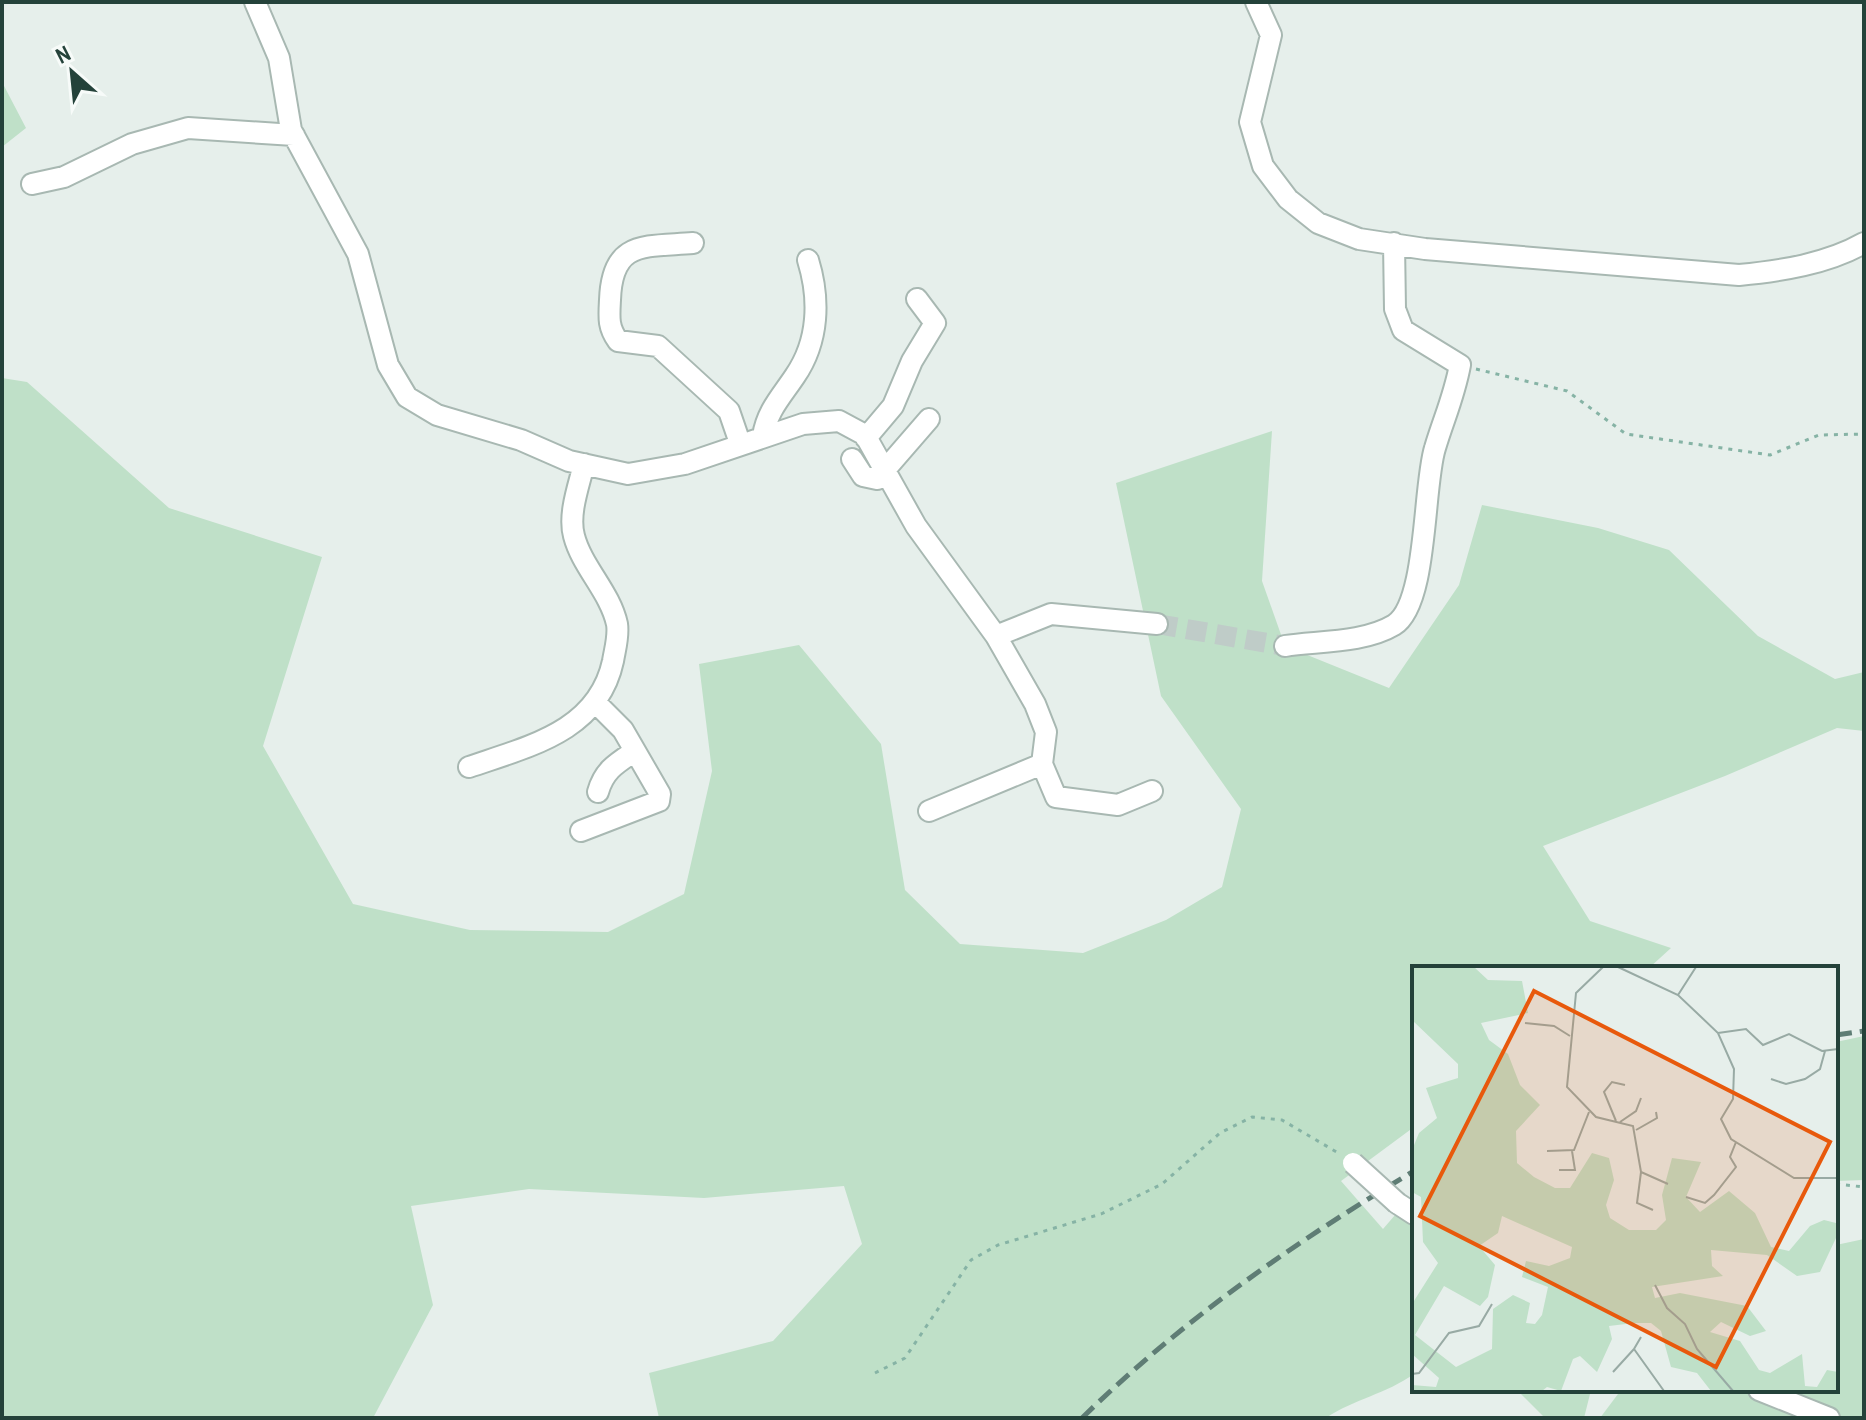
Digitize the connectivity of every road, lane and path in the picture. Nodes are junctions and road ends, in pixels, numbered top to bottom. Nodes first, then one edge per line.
1 (255, 2) edge
2 (1256, 2) edge
3 (294, 135) junction
4 (32, 184) dead end
5 (693, 243) dead end
6 (1394, 243) junction
7 (1864, 243) edge
8 (808, 260) dead end
9 (917, 299) dead end
10 (1460, 365) junction
11 (929, 419) dead end
12 (1864, 434) edge
13 (763, 436) junction
14 (866, 438) junction
15 (740, 443) junction
16 (852, 459) dead end
17 (584, 464) junction
18 (886, 472) junction
19 (1157, 624) tunnel mouth
20 (996, 636) junction
21 (1285, 646) tunnel mouth
22 (596, 703) junction
23 (635, 751) junction
24 (1042, 764) junction
25 (469, 767) dead end
26 (1152, 791) dead end
27 (598, 792) dead end
28 (929, 811) dead end
29 (581, 831) dead end
30 (1353, 1163) joint
31 (1838, 1184) edge
32 (1864, 1187) edge
33 (1405, 1208) edge
34 (875, 1373) dead end
35 (1764, 1392) edge
36 (1829, 1418) edge

1 - 3 street
2 - 6 street
3 - 4 street
3 - 17 street
5 - 15 street
6 - 7 street
6 - 10 street
8 - 13 street
9 - 14 street
10 - 12 path
10 - 21 street
11 - 18 street
13 - 14 street
13 - 15 street
14 - 18 street
15 - 17 street
16 - 18 street
17 - 22 street
18 - 20 street
19 - 20 street
20 - 24 street
22 - 23 street
22 - 25 street
23 - 27 street
23 - 29 street
24 - 26 street
24 - 28 street
30 - 33 street, bridge
30 - 34 path
31 - 32 path
35 - 36 street

